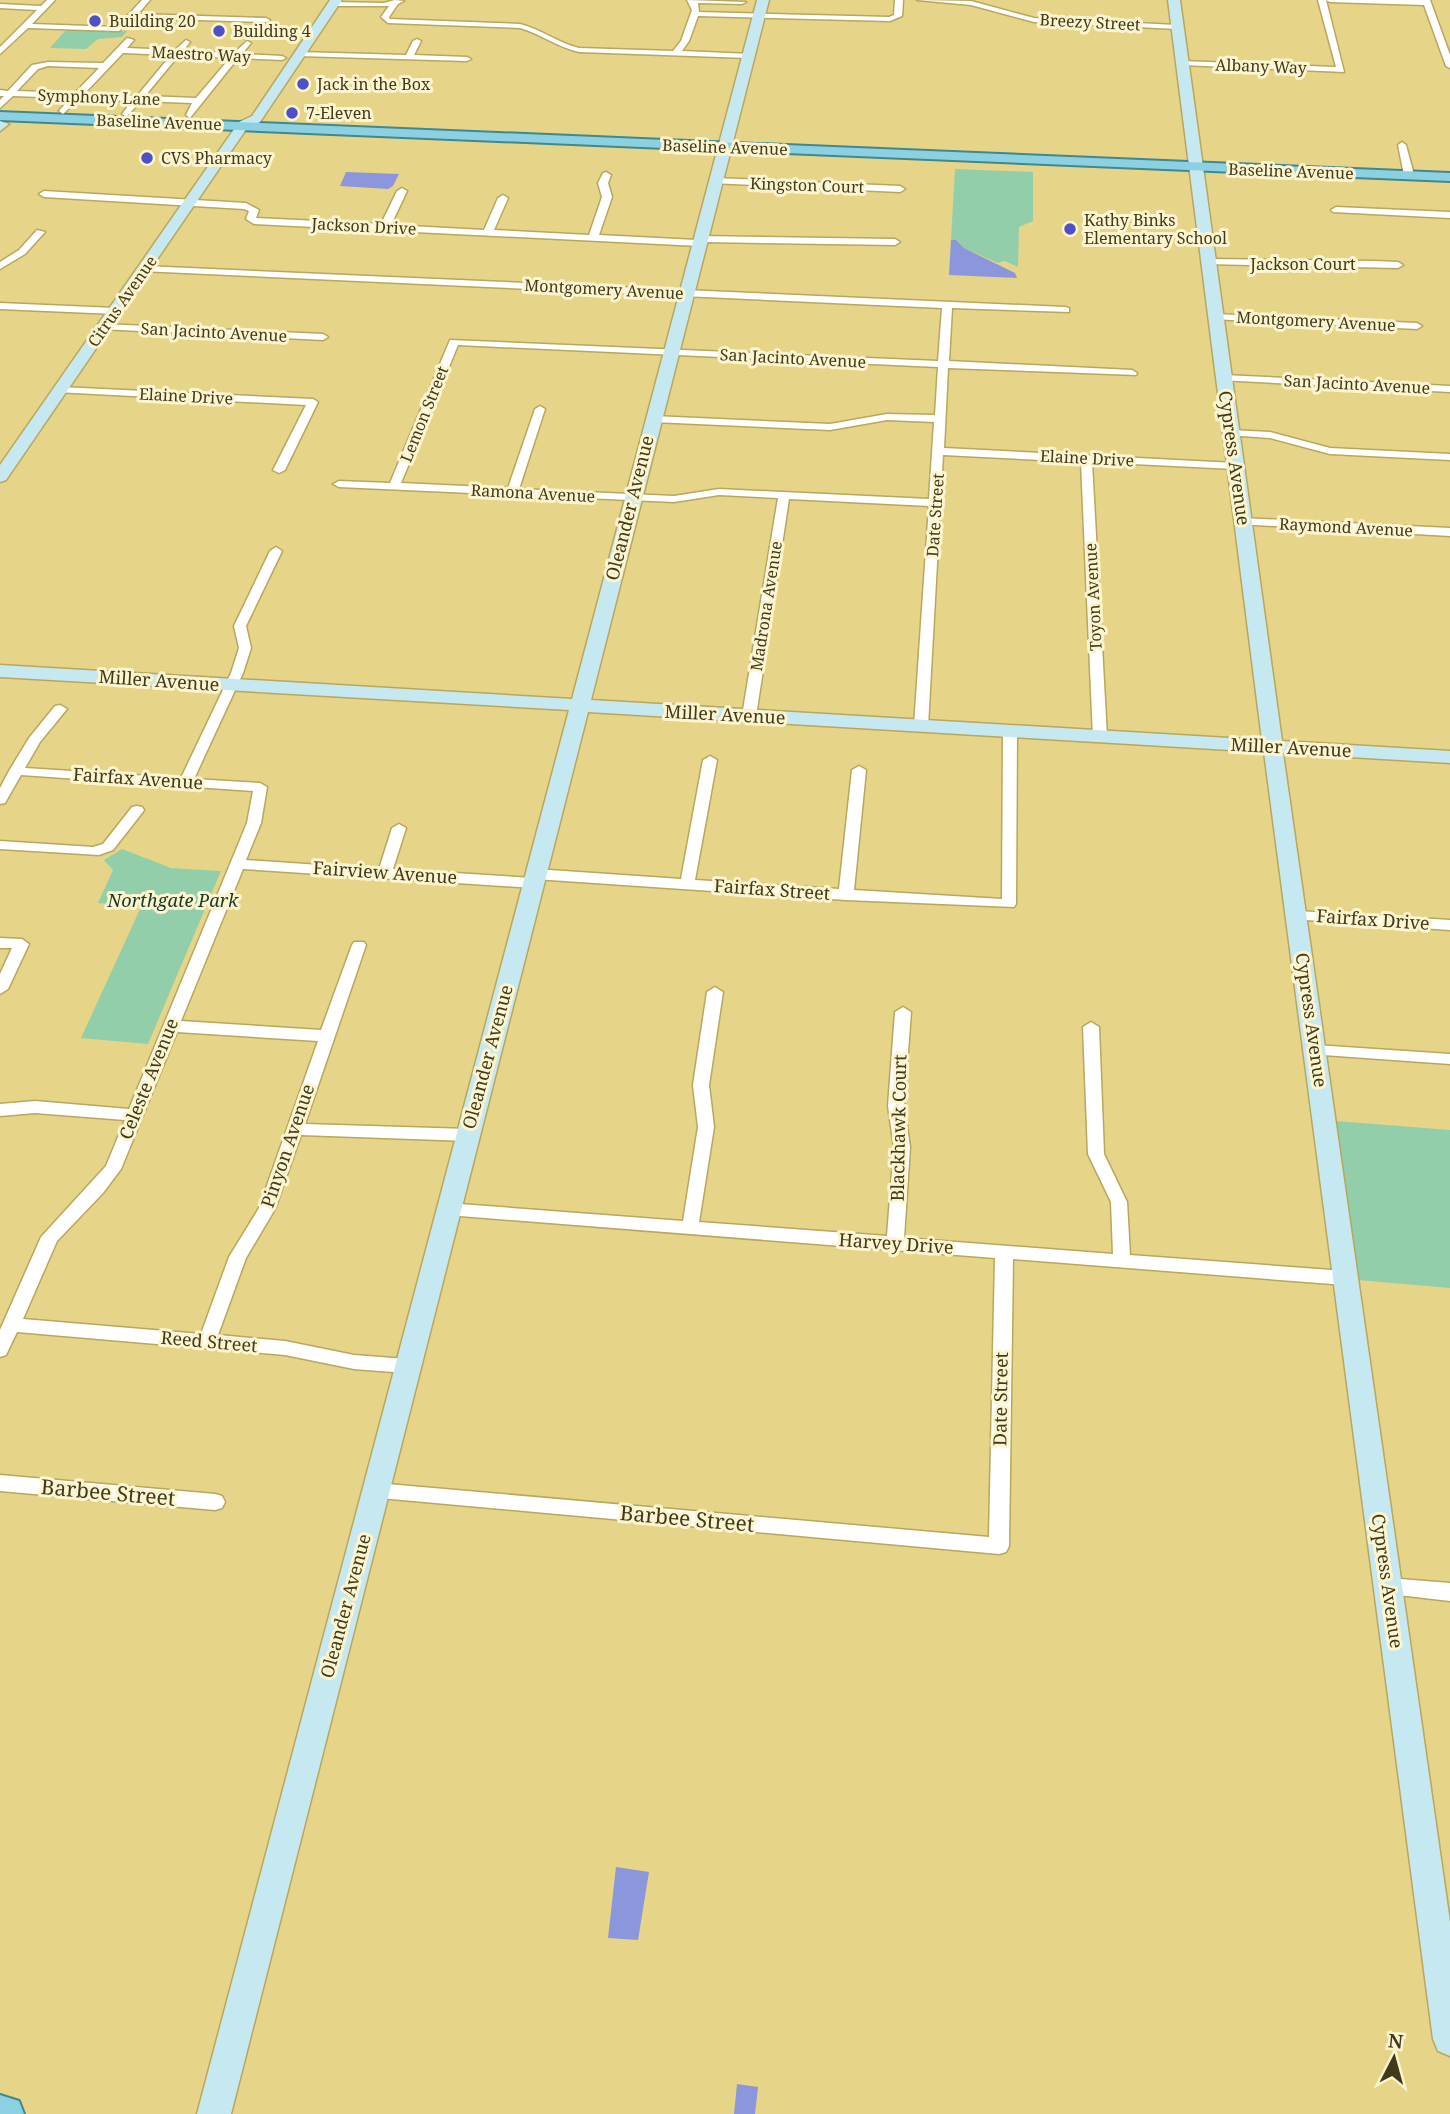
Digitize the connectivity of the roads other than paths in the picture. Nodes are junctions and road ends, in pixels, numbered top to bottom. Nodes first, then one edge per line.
1 (51, 0) edge
2 (146, 0) edge
3 (692, 0) edge
4 (763, 0) edge
5 (899, 0) edge
6 (921, 0) edge
7 (1174, 0) edge
8 (1322, 0) edge
9 (1330, 0) edge
10 (332, 1) edge
11 (398, 2) edge
12 (742, 2) dead end
13 (1427, 2) edge
14 (0, 6) edge
15 (44, 8) junction
16 (695, 12) junction
17 (759, 14) junction
18 (133, 16) junction
19 (267, 20) dead end
20 (27, 26) junction
21 (1177, 27) junction
22 (0, 37) edge
23 (15, 37) junction
24 (130, 40) dead end
25 (417, 41) dead end
26 (186, 42) dead end
27 (247, 43) dead end
28 (120, 50) junction
29 (0, 52) edge
30 (177, 53) junction
31 (299, 54) junction
32 (676, 54) junction
33 (237, 55) junction
34 (748, 56) junction
35 (409, 57) junction
36 (282, 58) junction
37 (467, 59) dead end
38 (1182, 63) junction
39 (105, 65) junction
40 (1450, 66) edge
41 (5, 93) edge
42 (74, 96) junction
43 (137, 99) junction
44 (198, 101) junction
45 (0, 105) edge
46 (63, 111) dead end
47 (126, 114) dead end
48 (190, 115) dead end
49 (1, 122) edge
50 (240, 129) junction
51 (1402, 145) dead end
52 (723, 151) junction
53 (1195, 170) junction
54 (606, 175) dead end
55 (1409, 175) junction
56 (1450, 177) edge
57 (715, 181) junction
58 (1450, 185) edge
59 (900, 188) dead end
60 (402, 191) dead end
61 (44, 194) dead end
62 (503, 198) dead end
63 (190, 203) junction
64 (1336, 210) dead end
65 (1450, 215) edge
66 (385, 227) junction
67 (40, 232) dead end
68 (488, 232) junction
69 (593, 238) junction
70 (700, 241) junction
71 (895, 242) dead end
72 (1208, 262) junction
73 (1398, 265) dead end
74 (0, 266) edge
75 (144, 269) junction
76 (686, 293) junction
77 (947, 305) junction
78 (0, 306) edge
79 (1065, 310) dead end
80 (115, 311) junction
81 (1215, 317) junction
82 (1417, 326) dead end
83 (104, 327) junction
84 (323, 337) dead end
85 (454, 342) joint
86 (670, 352) junction
87 (944, 365) junction
88 (1132, 373) dead end
89 (1223, 378) junction
90 (1450, 389) edge
91 (60, 390) junction
92 (540, 409) dead end
93 (653, 419) junction
94 (941, 419) junction
95 (1231, 433) junction
96 (939, 451) junction
97 (1450, 457) edge
98 (1086, 458) junction
99 (1235, 466) junction
100 (279, 470) dead end
101 (0, 477) edge
102 (339, 484) dead end
103 (394, 486) junction
104 (512, 492) junction
105 (784, 495) junction
106 (633, 498) junction
107 (936, 503) junction
108 (1242, 522) junction
109 (1450, 532) edge
110 (276, 551) dead end
111 (0, 671) edge
112 (231, 686) junction
113 (579, 707) junction
114 (60, 709) dead end
115 (749, 716) junction
116 (921, 726) junction
117 (1010, 732) junction
118 (1100, 737) junction
119 (1273, 747) junction
120 (1450, 757) edge
121 (710, 760) dead end
122 (859, 770) dead end
123 (16, 771) junction
124 (186, 782) junction
125 (260, 787) joint
126 (0, 800) edge
127 (137, 810) dead end
128 (399, 828) dead end
129 (0, 845) edge
130 (94, 852) joint
131 (237, 864) junction
132 (384, 874) junction
133 (534, 878) junction
134 (687, 884) junction
135 (846, 895) junction
136 (1297, 915) junction
137 (1450, 925) edge
138 (0, 943) edge
139 (359, 945) dead end
140 (0, 989) edge
141 (715, 992) dead end
142 (903, 1012) dead end
143 (170, 1026) junction
144 (1091, 1027) dead end
145 (326, 1036) junction
146 (1315, 1050) junction
147 (1450, 1059) edge
148 (0, 1111) edge
149 (134, 1115) junction
150 (293, 1129) junction
151 (468, 1135) junction
152 (447, 1209) junction
153 (690, 1228) junction
154 (895, 1244) junction
155 (1003, 1252) junction
156 (1122, 1261) junction
157 (1345, 1278) junction
158 (11, 1325) junction
159 (207, 1342) junction
160 (0, 1350) edge
161 (406, 1366) junction
162 (0, 1483) edge
163 (376, 1491) junction
164 (215, 1502) dead end
165 (999, 1546) joint
166 (1388, 1587) junction
167 (1450, 1592) edge
168 (1450, 2039) edge
169 (0, 2113) edge
170 (6, 2114) edge
171 (214, 2114) edge

1 - 15 street
2 - 18 street
3 - 12 street
3 - 16 street
4 - 17 street, Oleander Avenue
5 - 17 street
6 - 21 street, Breezy Street
7 - 21 street, Cypress Avenue
8 - 38 street, Albany Way
9 - 13 street
10 - 11 street
10 - 31 street, Citrus Avenue
10 - 36 street, Citrus Avenue
11 - 32 street
13 - 40 street
14 - 15 street
15 - 20 street
16 - 17 street
16 - 32 street
17 - 34 street, Oleander Avenue
18 - 19 street
18 - 20 street
20 - 23 street
21 - 38 street, Cypress Avenue
22 - 23 street
23 - 29 street
24 - 28 street
25 - 35 street
26 - 30 street
27 - 33 street
28 - 30 street, Maestro Way
28 - 39 street
30 - 33 street, Maestro Way
30 - 43 street
31 - 35 street
31 - 50 street, Citrus Avenue
32 - 34 street
33 - 36 street, Maestro Way
33 - 44 street
34 - 52 street, Oleander Avenue
35 - 37 street
36 - 50 street, Citrus Avenue
38 - 53 street, Cypress Avenue
39 - 41 street
39 - 42 street
41 - 42 street, Symphony Lane
41 - 45 street
42 - 43 street, Symphony Lane
42 - 46 street
43 - 44 street, Symphony Lane
43 - 47 street
44 - 48 street
49 - 50 main road, Baseline Avenue
50 - 52 main road, Baseline Avenue
50 - 63 street, Citrus Avenue
51 - 55 street
52 - 53 main road, Baseline Avenue
52 - 57 street, Oleander Avenue
53 - 55 main road, Baseline Avenue
53 - 58 main road, Baseline Avenue
53 - 72 street, Cypress Avenue
54 - 69 street
55 - 56 main road, Baseline Avenue
57 - 59 street, Kingston Court
57 - 70 street, Oleander Avenue
60 - 66 street
61 - 63 street, Jackson Drive
62 - 68 street
63 - 66 street, Jackson Drive
63 - 75 main road, Citrus Avenue
64 - 65 street
66 - 68 street, Jackson Drive
67 - 74 street
68 - 69 street, Jackson Drive
69 - 70 street, Jackson Drive
70 - 71 street, Jackson Drive
70 - 76 street, Oleander Avenue
72 - 73 street, Jackson Court
72 - 81 street, Cypress Avenue
75 - 76 street, Montgomery Avenue
75 - 80 main road, Citrus Avenue
76 - 77 street, Montgomery Avenue
76 - 86 street, Oleander Avenue
77 - 79 street, Montgomery Avenue
77 - 87 street, Date Street
78 - 80 street
80 - 83 main road, Citrus Avenue
81 - 82 street, Montgomery Avenue
81 - 89 street, Cypress Avenue
83 - 84 street, San Jacinto Avenue
83 - 91 main road, Citrus Avenue
85 - 86 street, San Jacinto Avenue
85 - 103 street, Lemon Street
86 - 87 street, San Jacinto Avenue
86 - 93 street, Oleander Avenue
87 - 88 street, San Jacinto Avenue
87 - 94 street, Date Street
89 - 90 street, San Jacinto Avenue
89 - 95 street, Cypress Avenue
91 - 100 street, Elaine Drive
91 - 101 main road, Citrus Avenue
92 - 104 street
93 - 94 street
93 - 106 street, Oleander Avenue
94 - 96 street, Date Street
95 - 97 street
95 - 99 street, Cypress Avenue
96 - 98 street, Elaine Drive
96 - 107 street, Date Street
98 - 99 street, Elaine Drive
98 - 118 street, Toyon Avenue
99 - 108 street, Cypress Avenue
102 - 103 street, Ramona Avenue
103 - 104 street, Ramona Avenue
104 - 106 street, Ramona Avenue
105 - 106 street, Ramona Avenue
105 - 107 street, Ramona Avenue
105 - 115 street, Madrona Avenue
106 - 113 street, Oleander Avenue
107 - 116 street, Date Street
108 - 109 street, Raymond Avenue
108 - 119 street, Cypress Avenue
110 - 112 street
111 - 112 street, Miller Avenue
112 - 113 street, Miller Avenue
112 - 124 street
113 - 115 street, Miller Avenue
113 - 133 street, Oleander Avenue
114 - 123 street
115 - 116 street, Miller Avenue
116 - 117 street, Miller Avenue
117 - 118 street, Miller Avenue
117 - 135 street, Fairfax Street
118 - 119 street, Miller Avenue
119 - 120 street, Miller Avenue
119 - 136 street, Cypress Avenue
121 - 134 street
122 - 135 street
123 - 124 street, Fairfax Avenue
123 - 126 street
124 - 125 street, Fairfax Avenue
125 - 131 street, Celeste Avenue
127 - 130 street
128 - 132 street
129 - 130 street
131 - 132 street, Fairview Avenue
131 - 143 street, Celeste Avenue
132 - 133 street, Fairview Avenue
133 - 134 street, Fairfax Street
133 - 151 street, Oleander Avenue
134 - 135 street, Fairfax Street
136 - 137 street, Fairfax Drive
136 - 146 street, Cypress Avenue
138 - 140 street
139 - 145 street, Pinyon Avenue
141 - 153 street
142 - 154 street, Blackhawk Court
143 - 145 street
143 - 149 street, Celeste Avenue
144 - 156 street
145 - 150 street, Pinyon Avenue
146 - 147 street
146 - 157 street, Cypress Avenue
148 - 149 street
149 - 158 street, Celeste Avenue
150 - 151 street
150 - 159 street, Pinyon Avenue
151 - 152 street, Oleander Avenue
152 - 153 street, Harvey Drive
152 - 161 street, Oleander Avenue
153 - 154 street, Harvey Drive
154 - 155 street, Harvey Drive
155 - 156 street, Harvey Drive
155 - 165 street, Date Street
156 - 157 street, Harvey Drive
157 - 166 street, Cypress Avenue
158 - 159 street, Reed Street
158 - 160 street, Celeste Avenue
159 - 161 street, Reed Street
161 - 163 street, Oleander Avenue
162 - 164 street, Barbee Street
163 - 165 street, Barbee Street
163 - 171 street, Oleander Avenue
166 - 167 street
166 - 168 street, Cypress Avenue
169 - 170 main road

